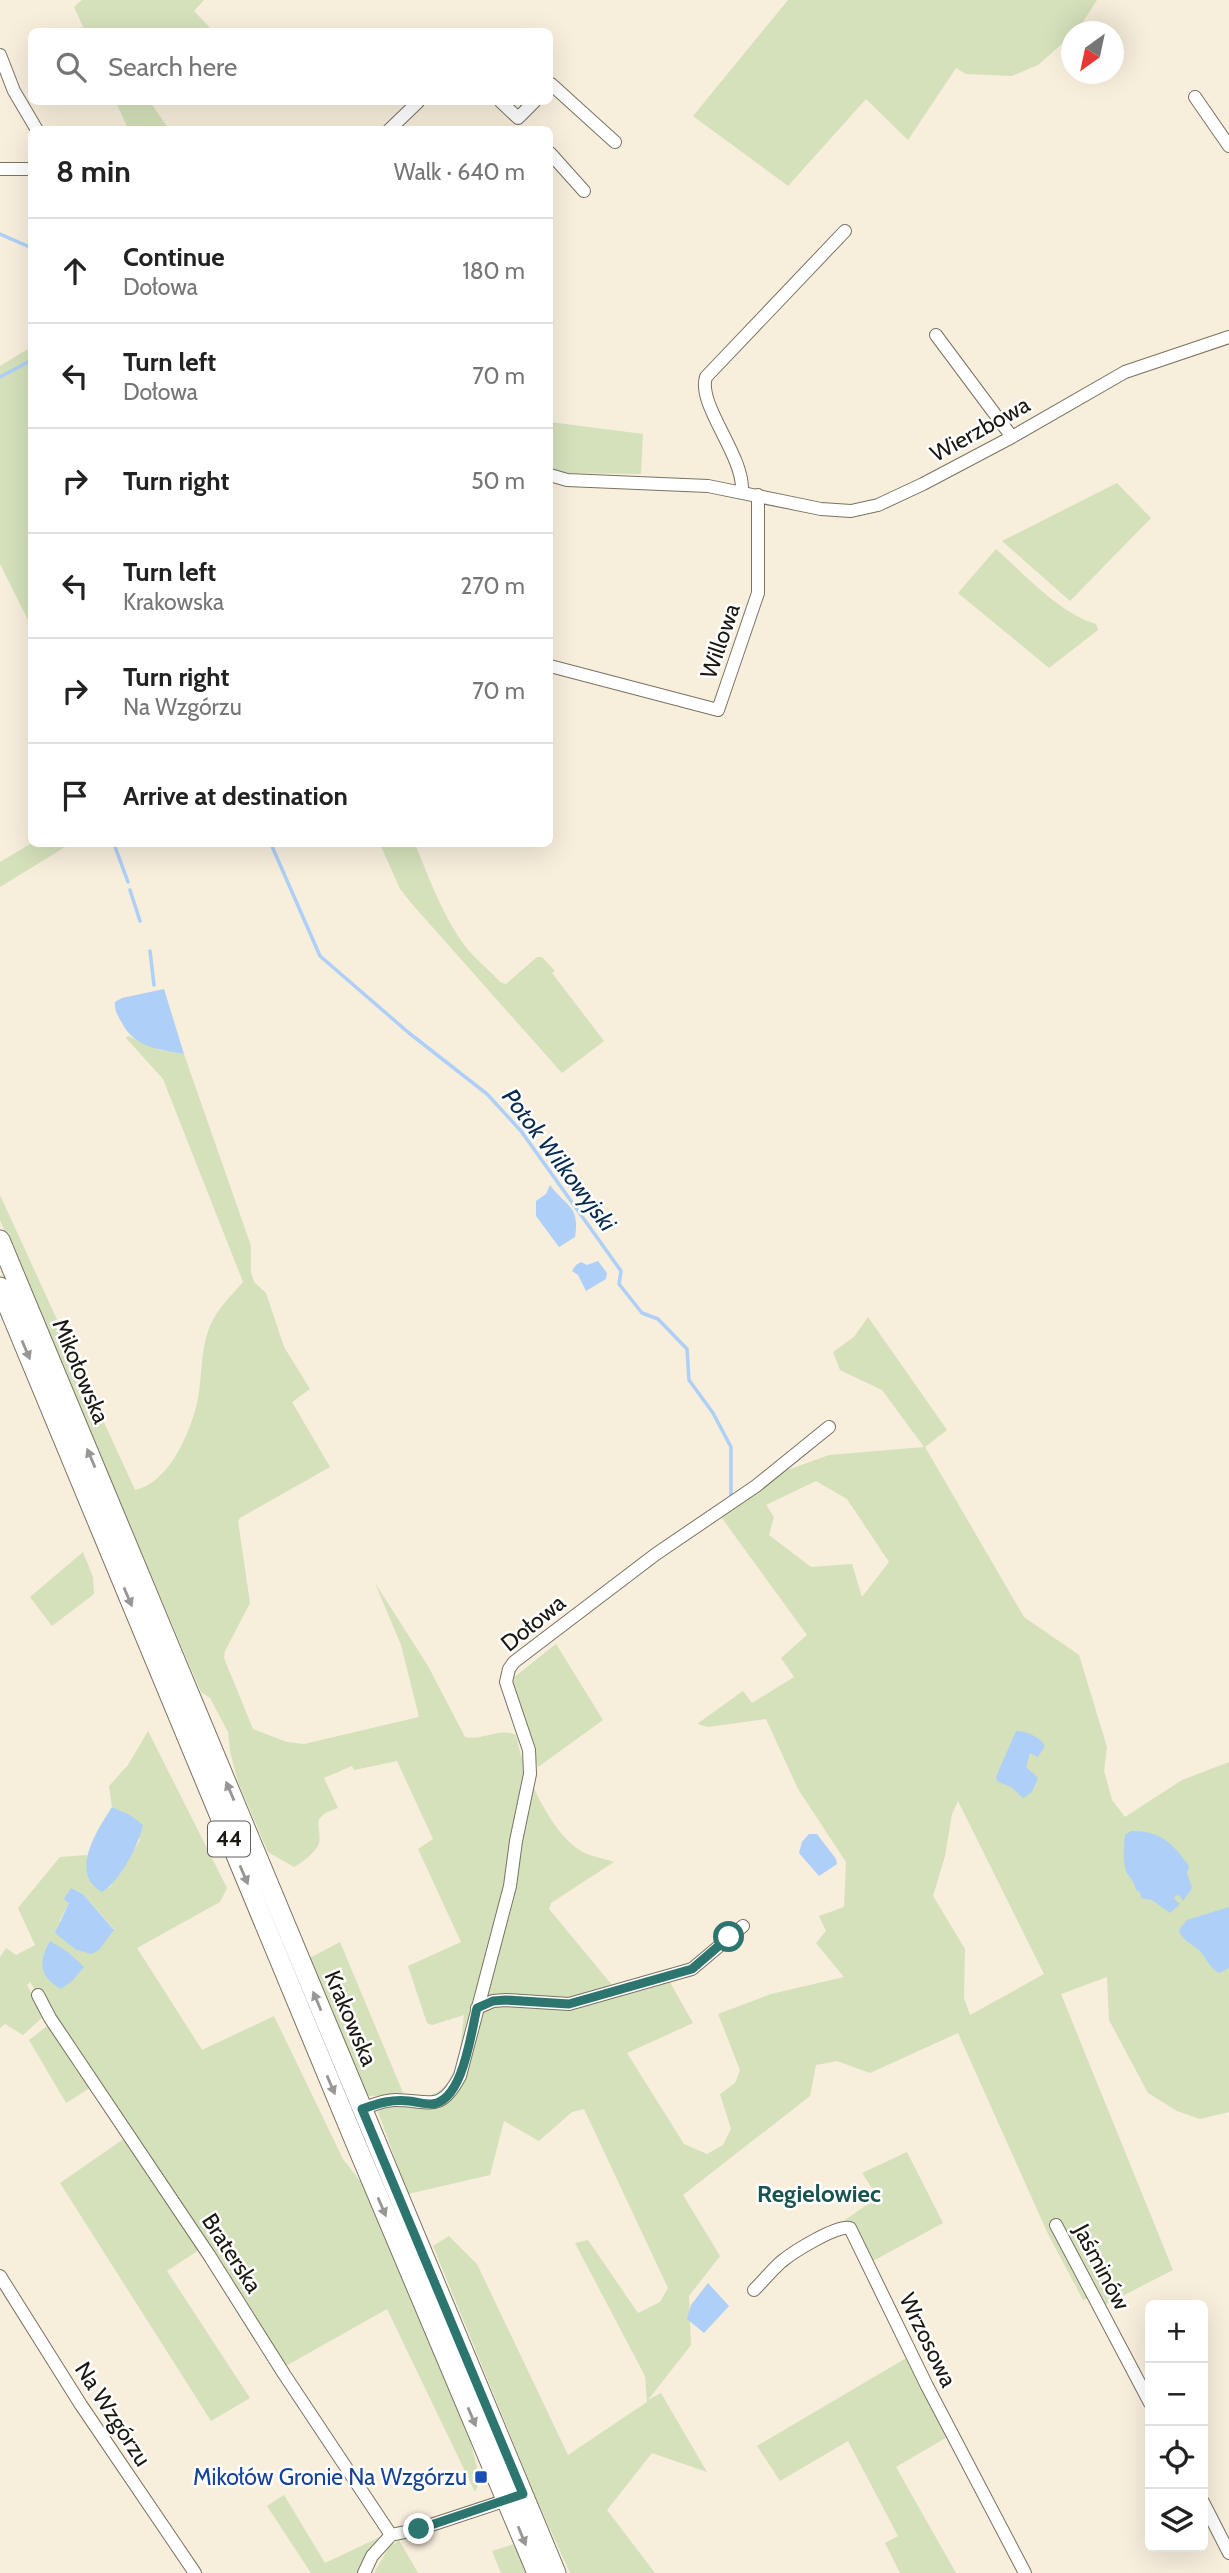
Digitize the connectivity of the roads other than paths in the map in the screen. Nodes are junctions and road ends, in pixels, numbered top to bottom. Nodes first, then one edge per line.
1 (0, 55) edge
2 (553, 86) edge
3 (1195, 97) dead end
4 (415, 105) edge
5 (504, 105) edge
6 (531, 105) edge
7 (518, 118) junction
8 (35, 126) edge
9 (393, 126) edge
10 (525, 126) edge
11 (615, 142) dead end
12 (1229, 146) edge
13 (553, 156) edge
14 (0, 169) edge
15 (28, 169) edge
16 (584, 191) dead end
17 (845, 231) dead end
18 (936, 335) dead end
19 (1229, 337) edge
20 (1012, 437) junction
21 (553, 476) edge
22 (743, 491) junction
23 (758, 495) junction
24 (553, 667) edge
25 (0, 1240) edge
26 (0, 1287) edge
27 (829, 1427) dead end
28 (110, 1527) junction
29 (743, 1926) dead end
30 (37, 1995) dead end
31 (477, 2008) junction
32 (362, 2109) junction
33 (1056, 2225) dead end
34 (0, 2276) edge
35 (754, 2290) dead end
36 (1145, 2394) edge
37 (515, 2497) junction
38 (1208, 2512) edge
39 (391, 2535) junction
40 (1229, 2553) edge
41 (195, 2573) edge
42 (364, 2573) edge
43 (537, 2573) edge
44 (556, 2573) edge
45 (1024, 2573) edge

1 - 8 street
2 - 11 street
3 - 12 street
4 - 9 street
5 - 7 street
6 - 7 street
7 - 10 street
13 - 16 street
14 - 15 street
17 - 22 street
18 - 20 street
19 - 20 street, Wierzbowa
20 - 23 street, Wierzbowa
21 - 22 street, Wierzbowa
22 - 23 street, Wierzbowa
23 - 24 street, Willowa
28 -> 25 main road, Mikołowska / 44
26 -> 28 main road, Mikołowska / 44
27 - 31 street, Dołowa
32 -> 28 main road, Krakowska / 44
28 -> 37 main road, Krakowska / 44
29 - 31 street
30 - 39 street, Braterska
31 - 32 street, Dołowa
32 - 37 main road, Krakowska / 44
33 - 36 street, Jaśminów
34 - 41 street, Na Wzgórzu
35 - 45 street, Wrzosowa
37 - 39 street
37 -> 43 main road, Krakowska / 44
37 - 44 main road, Krakowska / 44
38 - 40 street
39 - 42 street

